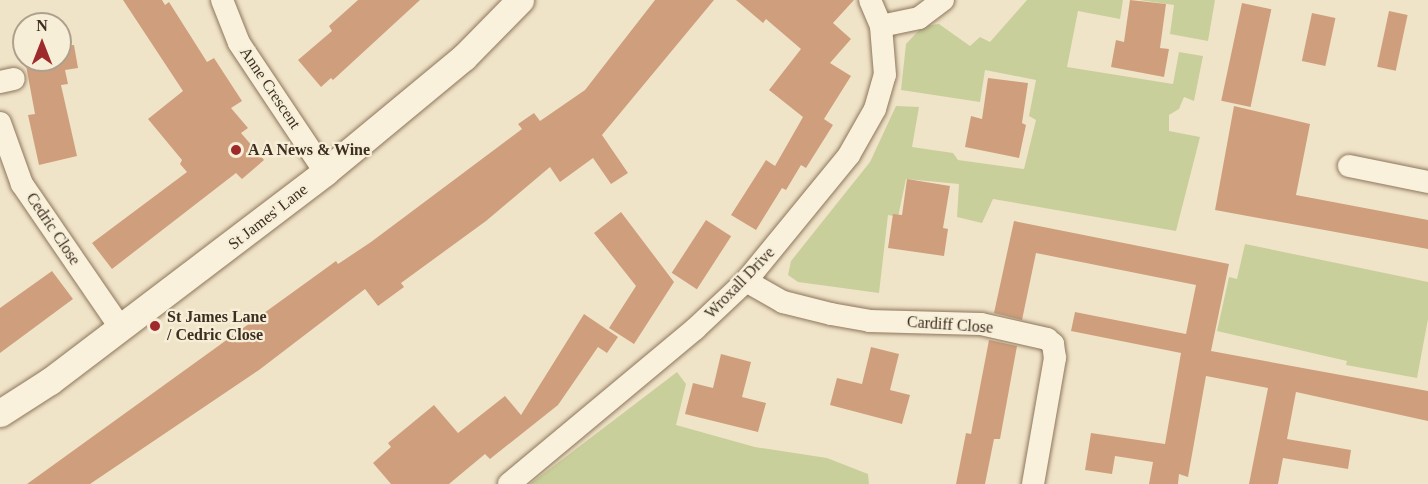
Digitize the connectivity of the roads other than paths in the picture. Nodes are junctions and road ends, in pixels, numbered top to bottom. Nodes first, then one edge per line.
1 (222, 0) edge
2 (520, 0) edge
3 (870, 0) edge
4 (943, 0) edge
5 (881, 26) junction
6 (0, 123) edge
7 (1349, 166) dead end
8 (325, 172) junction
9 (1428, 182) edge
10 (746, 281) junction
11 (120, 327) junction
12 (0, 413) edge
13 (509, 484) edge
14 (1033, 484) edge

1 - 8 street, Anne Crescent
2 - 8 street, St James' Lane
3 - 5 street, Wroxall Drive
4 - 5 street
5 - 10 street, Wroxall Drive
6 - 11 street, Cedric Close
7 - 9 street
8 - 11 street, St James' Lane
10 - 13 street, Wroxall Drive
10 - 14 street, Cardiff Close
11 - 12 street, St James' Lane

